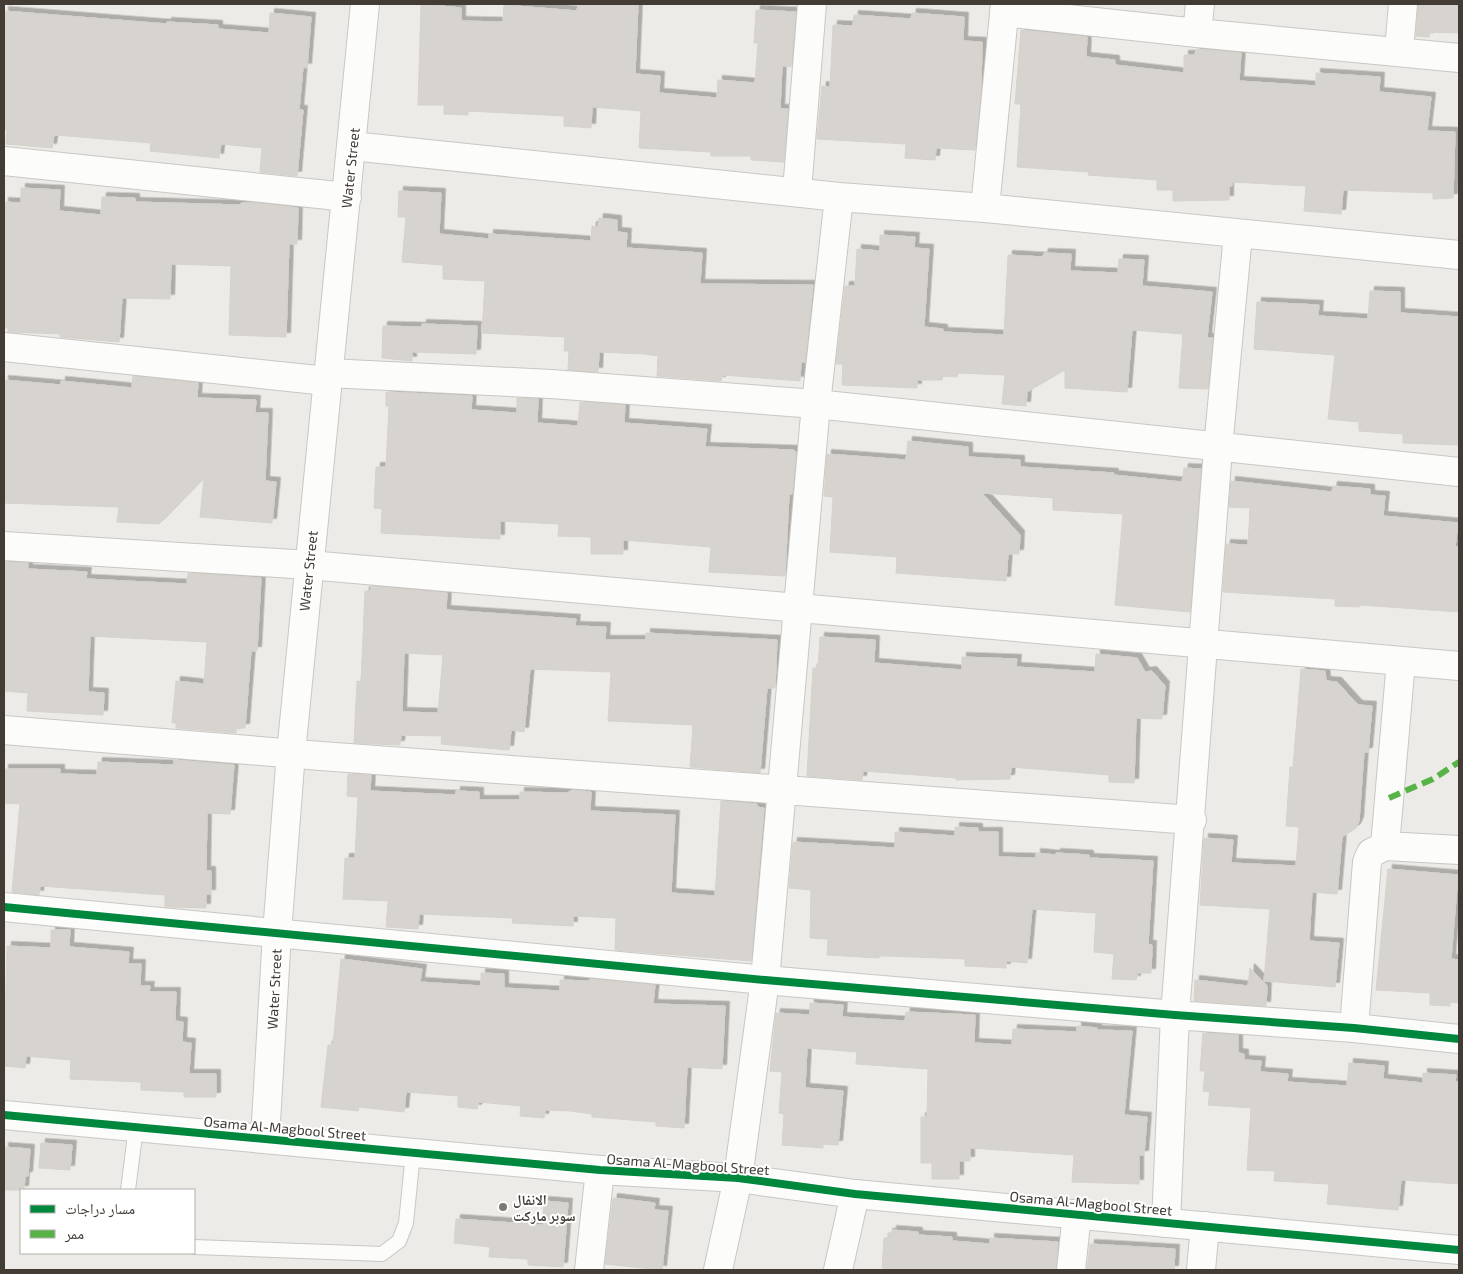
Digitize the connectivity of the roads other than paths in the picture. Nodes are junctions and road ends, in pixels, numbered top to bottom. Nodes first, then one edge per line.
1 (360, 4) edge
2 (365, 4) edge
3 (812, 4) edge
4 (1200, 4) edge
5 (1403, 4) edge
6 (1004, 8) edge
7 (1197, 33) junction
8 (1399, 50) junction
9 (1459, 58) edge
10 (352, 146) junction
11 (4, 161) edge
12 (797, 191) junction
13 (347, 197) junction
14 (839, 197) junction
15 (985, 208) junction
16 (1238, 234) junction
17 (1459, 255) edge
18 (4, 347) edge
19 (328, 377) junction
20 (816, 404) junction
21 (1218, 448) junction
22 (1459, 472) edge
23 (4, 546) edge
24 (309, 565) junction
25 (798, 608) junction
26 (1205, 645) junction
27 (1401, 661) junction
28 (1459, 666) edge
29 (4, 730) edge
30 (291, 753) junction
31 (784, 789) junction
32 (1192, 820) junction
33 (1385, 846) junction
34 (1459, 850) edge
35 (4, 907) edge
36 (277, 933) junction
37 (765, 980) junction
38 (1175, 1015) junction
39 (1354, 1028) junction
40 (1459, 1039) edge
41 (4, 1115) edge
42 (136, 1127) junction
43 (265, 1139) junction
44 (414, 1153) junction
45 (600, 1170) junction
46 (738, 1178) junction
47 (128, 1189) edge
48 (854, 1194) junction
49 (1077, 1214) junction
50 (1166, 1223) junction
51 (1205, 1226) junction
52 (195, 1247) edge
53 (1459, 1250) edge
54 (589, 1270) edge
55 (718, 1270) edge
56 (838, 1270) edge
57 (1071, 1270) edge
58 (1201, 1270) edge

1 - 2 street
2 - 10 street, Water Street
3 - 12 street
4 - 7 street
5 - 8 street
6 - 7 street
6 - 15 street
7 - 8 street
8 - 9 street
10 - 12 street
10 - 13 street, Water Street
11 - 13 street
12 - 14 street
13 - 19 street, Water Street
14 - 15 street
14 - 20 street
15 - 16 street
16 - 17 street
16 - 21 street
18 - 19 street
19 - 20 street
19 - 24 street, Water Street
20 - 21 street
20 - 25 street
21 - 22 street
21 - 26 street
23 - 24 street
24 - 25 street
24 - 30 street, Water Street
25 - 26 street
25 - 31 street
26 - 27 street
26 - 32 street
27 - 28 street
27 - 33 street
29 - 30 street
30 - 31 street
30 - 36 street, Water Street
31 - 32 street
31 - 37 street
32 - 38 street
33 - 34 street
33 - 39 street
35 - 36 street
36 - 37 street
36 - 43 street, Water Street
37 - 38 street
37 - 46 street
38 - 39 street
38 - 50 street
39 - 40 street
41 - 42 street, Osama Al-Magbool Street
42 - 43 street, Osama Al-Magbool Street
42 - 47 lane
43 - 44 street, Osama Al-Magbool Street
44 - 45 street, Osama Al-Magbool Street
44 - 52 lane
45 - 46 street, Osama Al-Magbool Street
45 - 54 street
46 - 48 street, Osama Al-Magbool Street
46 - 55 street
48 - 49 street, Osama Al-Magbool Street
48 - 56 street
49 - 50 street, Osama Al-Magbool Street
49 - 57 street
50 - 51 street, Osama Al-Magbool Street
51 - 53 street, Osama Al-Magbool Street
51 - 58 street

